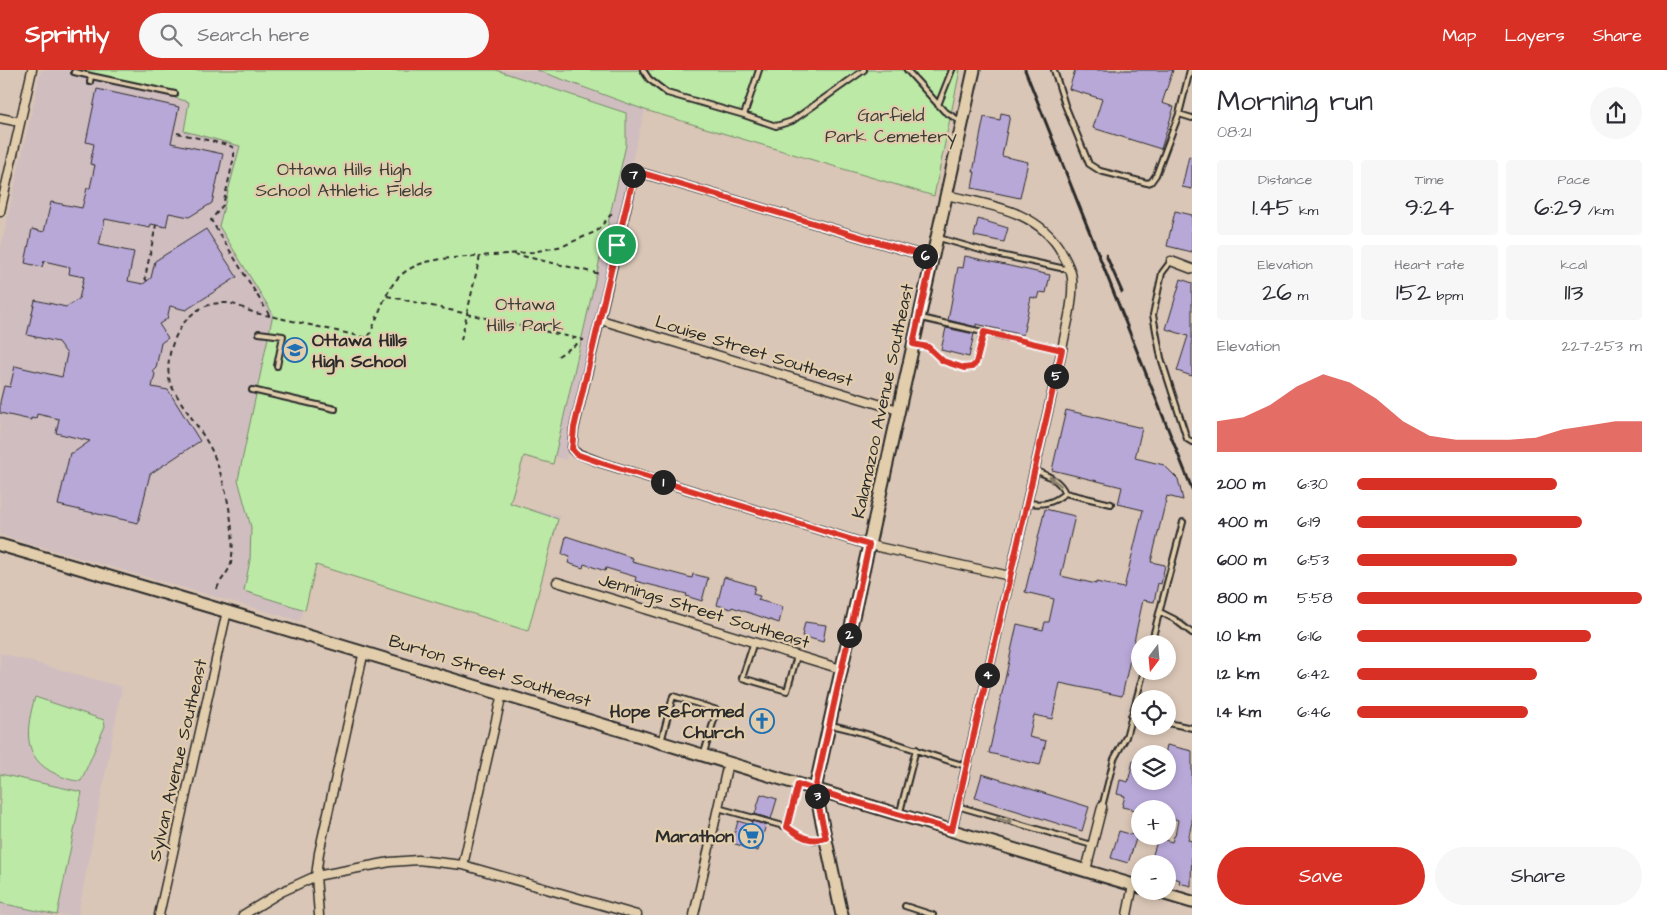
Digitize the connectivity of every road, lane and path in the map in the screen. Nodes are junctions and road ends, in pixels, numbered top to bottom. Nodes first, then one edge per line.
1 (32, 70) edge
2 (643, 70) edge
3 (759, 70) edge
4 (864, 70) edge
5 (907, 70) edge
6 (952, 70) edge
7 (974, 70) edge
8 (1054, 70) edge
9 (1190, 70) edge
10 (74, 72) dead end
11 (91, 76) junction
12 (90, 82) dead end
13 (175, 94) dead end
14 (938, 105) junction
15 (1179, 114) junction
16 (744, 115) junction
17 (0, 118) edge
18 (1192, 118) edge
19 (20, 122) junction
20 (962, 122) junction
21 (177, 133) dead end
22 (946, 195) junction
23 (0, 212) edge
24 (613, 212) dead end
25 (156, 226) dead end
26 (937, 237) junction
27 (512, 254) junction
28 (480, 256) junction
29 (932, 258) junction
30 (1171, 261) joint
31 (1192, 269) edge
32 (1070, 270) junction
33 (600, 274) dead end
34 (147, 281) dead end
35 (387, 296) junction
36 (467, 314) junction
37 (270, 316) junction
38 (919, 318) junction
39 (601, 320) junction
40 (984, 332) junction
41 (259, 333) dead end
42 (461, 340) dead end
43 (913, 344) junction
44 (1062, 350) junction
45 (558, 356) dead end
46 (277, 366) dead end
47 (252, 390) dead end
48 (336, 409) dead end
49 (898, 410) junction
50 (1192, 442) edge
51 (1034, 470) junction
52 (1065, 493) junction
53 (1027, 503) junction
54 (1111, 504) dead end
55 (1183, 522) dead end
56 (0, 545) edge
57 (869, 545) junction
58 (1010, 576) junction
59 (557, 582) dead end
60 (217, 589) dead end
61 (227, 611) junction
62 (1160, 612) junction
63 (1192, 633) edge
64 (1154, 635) edge
65 (754, 642) junction
66 (364, 651) junction
67 (797, 655) junction
68 (841, 669) junction
69 (502, 694) junction
70 (1131, 716) edge
71 (829, 725) junction
72 (1176, 725) edge
73 (1192, 728) edge
74 (660, 742) junction
75 (916, 749) junction
76 (704, 755) junction
77 (728, 763) junction
78 (966, 766) junction
79 (798, 784) junction
80 (815, 790) junction
81 (957, 806) junction
82 (1102, 807) joint
83 (718, 808) junction
84 (899, 814) junction
85 (787, 827) junction
86 (952, 830) junction
87 (826, 838) junction
88 (1092, 845) junction
89 (463, 865) junction
90 (1086, 870) junction
91 (316, 876) junction
92 (1131, 884) edge
93 (1176, 897) edge
94 (1132, 900) edge
95 (1192, 902) edge
96 (905, 906) dead end
97 (159, 915) edge
98 (244, 915) edge
99 (319, 915) edge
100 (637, 915) edge
101 (694, 915) edge
102 (842, 915) edge
103 (933, 915) edge
104 (1126, 915) edge

1 - 19 street
2 - 16 lane
3 - 16 lane
4 - 16 lane
5 - 14 lane
6 - 14 lane
7 - 20 main road, Kalamazoo Avenue Southeast
8 - 15 lane
9 - 15 lane
10 - 11 lane
11 - 12 lane
11 - 13 lane
14 - 20 lane
15 - 18 lane
17 - 19 street
19 - 23 street
20 - 22 main road, Kalamazoo Avenue Southeast
21 - 37 path
22 - 26 main road, Kalamazoo Avenue Southeast
22 - 32 street
24 - 27 path
25 - 34 path
26 - 29 main road, Kalamazoo Avenue Southeast
26 - 32 lane
27 - 28 path
27 - 33 path
28 - 35 path
28 - 36 path
29 - 38 main road, Kalamazoo Avenue Southeast
29 - 39 street
30 - 31 street
30 - 50 lane
32 - 44 street
35 - 36 path
35 - 37 path
36 - 42 path
36 - 45 path
37 - 60 path
38 - 40 lane
38 - 43 main road, Kalamazoo Avenue Southeast
39 - 49 street, Louise Street Southeast
39 - 57 street
40 - 43 lane
40 - 44 lane
41 - 46 lane
43 - 49 main road, Kalamazoo Avenue Southeast
44 - 51 street
47 - 48 lane
49 - 57 main road, Kalamazoo Avenue Southeast
52 -> 51 lane
51 - 53 street
52 - 53 lane
52 - 54 lane
53 - 58 street
55 - 62 lane
56 - 61 main road, Burton Street Southeast
57 - 58 street
57 - 68 main road, Kalamazoo Avenue Southeast
58 - 78 street
59 - 65 street, Jennings Street Southeast
61 - 66 main road, Burton Street Southeast
61 - 97 street, Sylvan Avenue Southeast
62 - 63 lane
62 - 64 lane
65 - 67 street, Jennings Street Southeast
65 - 67 lane
66 - 69 main road, Burton Street Southeast
66 - 91 street
67 - 68 street, Jennings Street Southeast
68 - 71 main road, Kalamazoo Avenue Southeast
69 - 74 main road, Burton Street Southeast
69 - 89 street
70 - 82 lane
71 - 75 lane
71 - 80 main road, Kalamazoo Avenue Southeast
72 - 73 lane
74 - 76 main road, Burton Street Southeast
74 - 76 lane
75 - 78 lane
75 - 84 lane
76 - 77 main road, Burton Street Southeast
77 - 79 main road, Burton Street Southeast
77 - 83 street
78 - 81 street
79 - 80 main road, Burton Street Southeast
79 - 85 lane
80 - 84 main road, Burton Street Southeast
80 - 87 main road, Kalamazoo Avenue Southeast
81 - 86 street
81 -> 88 lane
82 - 88 street
83 - 85 lane
83 - 101 street
84 - 86 main road, Burton Street Southeast
85 - 87 lane
86 - 90 main road, Burton Street Southeast
87 - 102 main road, Kalamazoo Avenue Southeast
88 - 90 street
89 - 91 street
89 - 100 street
90 - 92 main road, Burton Street Southeast
91 - 98 street
91 - 99 street
93 - 95 main road
94 - 104 street
96 - 103 lane

